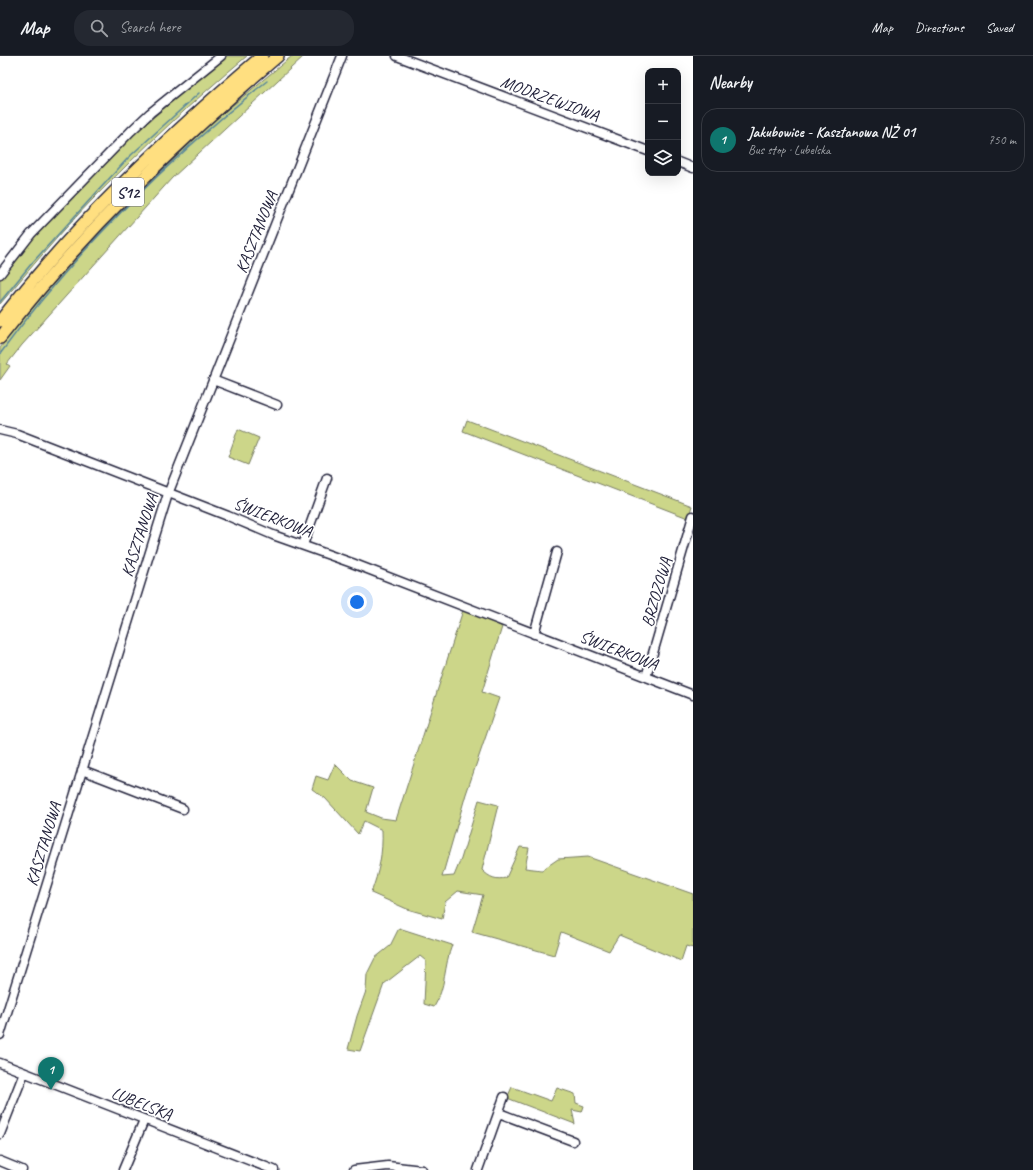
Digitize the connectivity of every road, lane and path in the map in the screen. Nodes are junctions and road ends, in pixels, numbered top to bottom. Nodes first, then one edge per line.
1 (221, 56) edge
2 (262, 56) edge
3 (278, 56) edge
4 (342, 56) edge
5 (397, 56) edge
6 (645, 150) edge
7 (681, 163) edge
8 (693, 168) edge
9 (0, 274) edge
10 (0, 321) edge
11 (0, 338) edge
12 (213, 380) junction
13 (277, 405) dead end
14 (0, 430) edge
15 (326, 478) dead end
16 (168, 494) junction
17 (693, 516) edge
18 (303, 545) junction
19 (557, 552) dead end
20 (534, 634) junction
21 (646, 677) junction
22 (693, 695) edge
23 (82, 770) junction
24 (183, 809) dead end
25 (0, 1035) edge
26 (0, 1063) edge
27 (24, 1073) junction
28 (504, 1097) dead end
29 (499, 1113) junction
30 (144, 1120) junction
31 (0, 1134) edge
32 (573, 1141) dead end
33 (0, 1161) edge
34 (22, 1170) edge
35 (123, 1170) edge
36 (274, 1170) edge
37 (354, 1170) edge
38 (422, 1170) edge
39 (478, 1170) edge

1 - 9 street
2 - 10 highway, S12
3 - 11 highway, S12
4 - 12 street, KASZTANOWA
5 - 6 street, MODRZEWIOWA
7 - 8 street
12 - 13 street
12 - 16 street, KASZTANOWA
14 - 16 street, ŚWIERKOWA
15 - 18 street
16 - 18 street, ŚWIERKOWA
16 - 23 street, KASZTANOWA
17 - 21 street, BRZOZOWA
18 - 20 street, ŚWIERKOWA
19 - 20 street
20 - 21 street, ŚWIERKOWA
21 - 22 street, ŚWIERKOWA
23 - 24 street
23 - 25 street, KASZTANOWA
26 - 27 street, LUBELSKA
27 - 30 street, LUBELSKA
27 - 31 street
28 - 29 street
29 - 32 street
29 - 39 street
30 - 35 street
30 - 36 street, LUBELSKA
33 - 34 street
37 - 38 street

